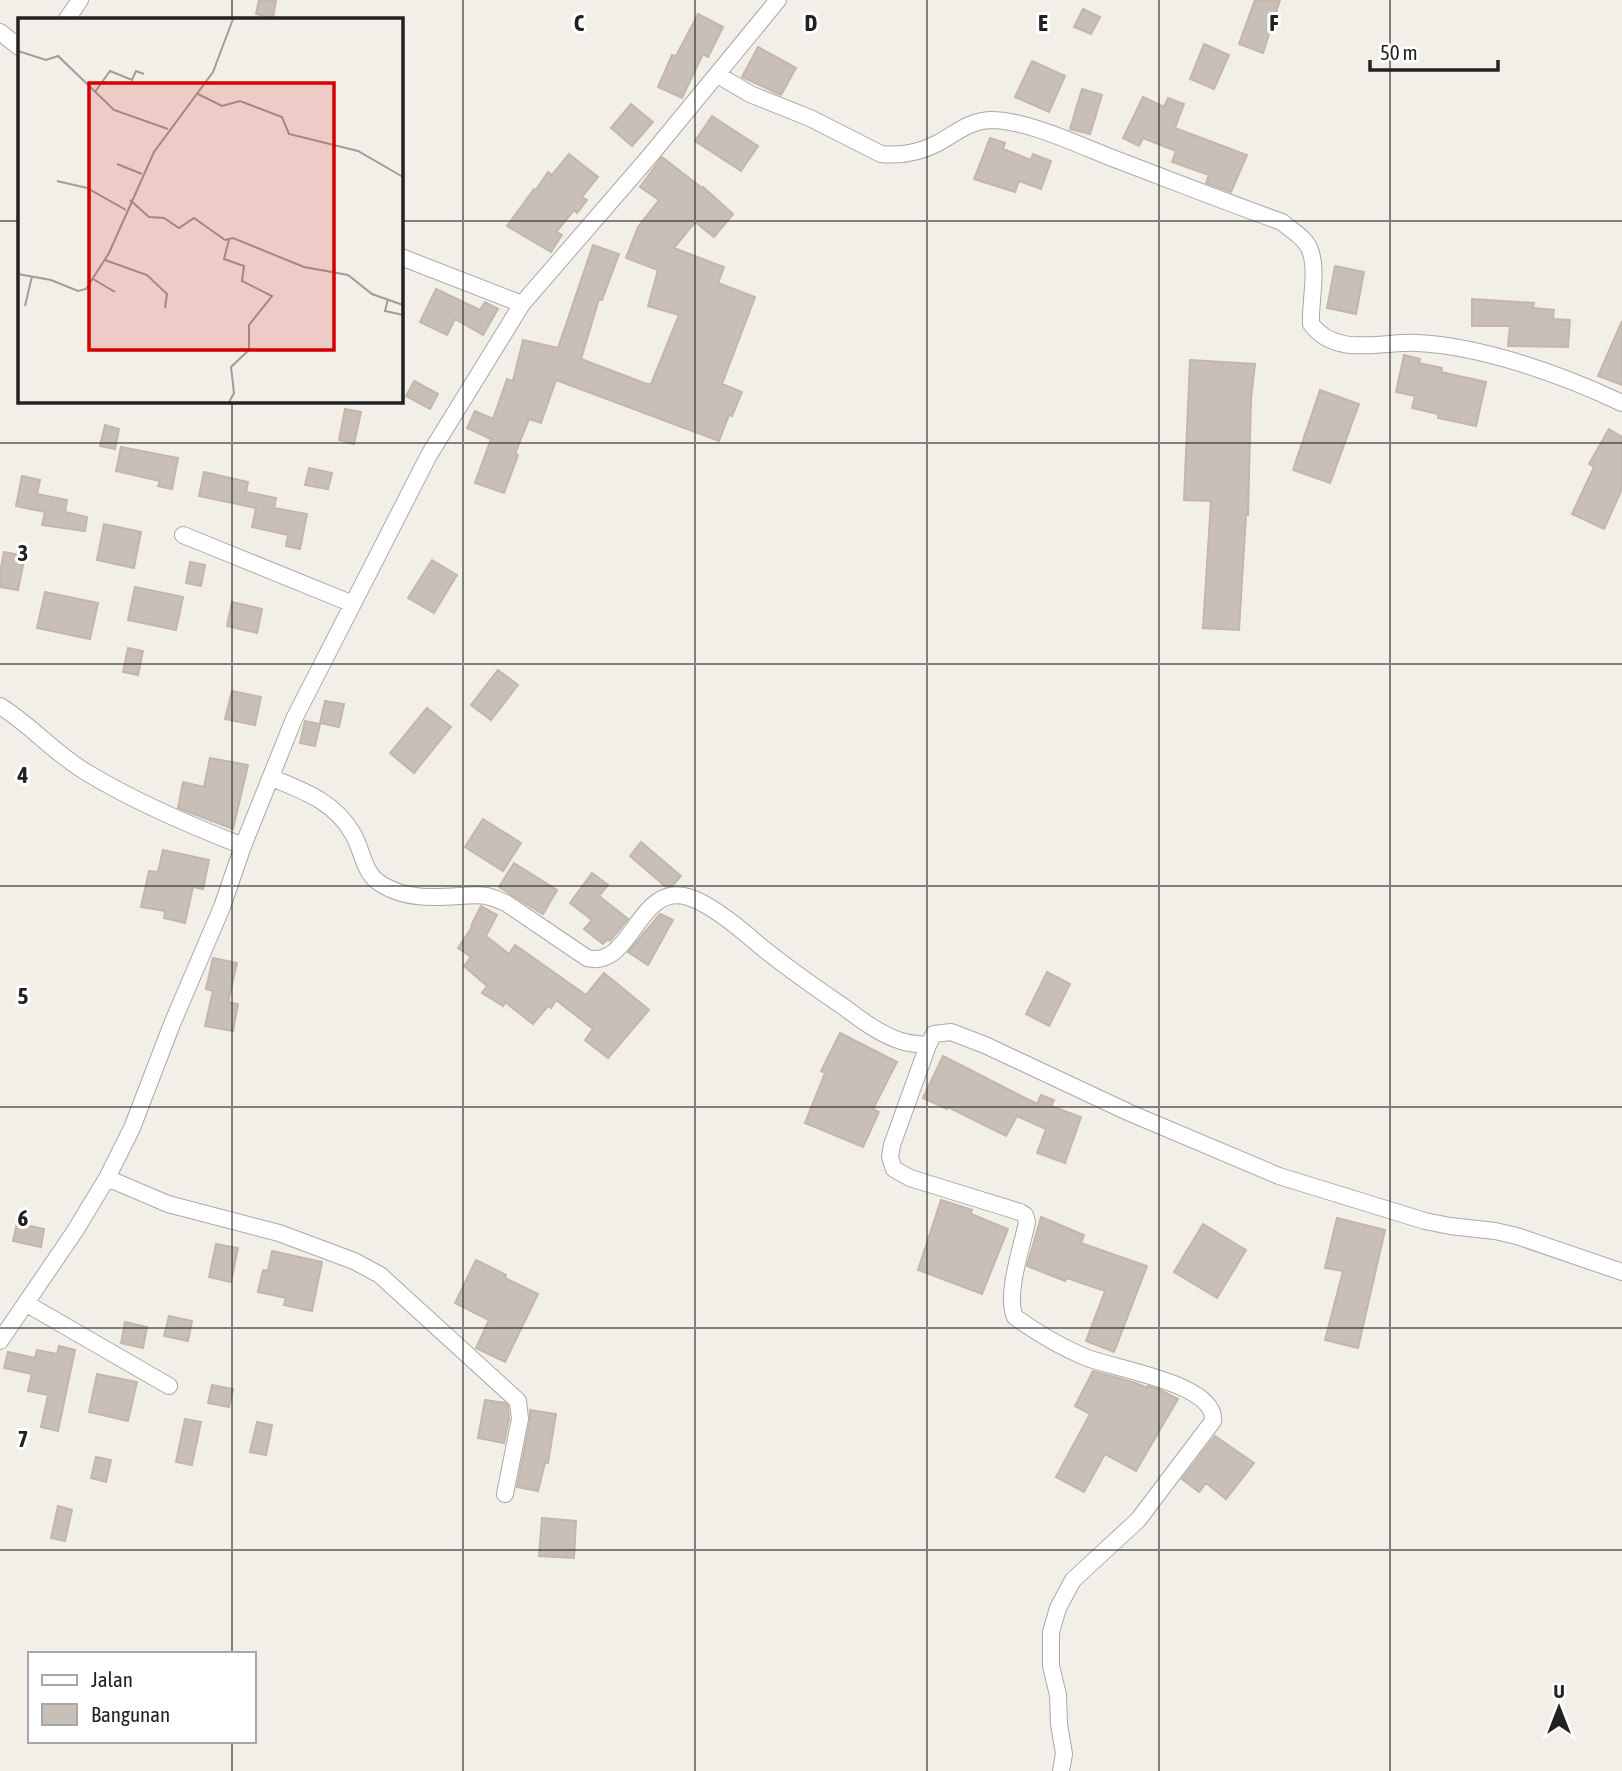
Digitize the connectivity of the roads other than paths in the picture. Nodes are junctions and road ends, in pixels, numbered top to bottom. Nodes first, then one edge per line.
1 (80, 0) edge
2 (778, 0) edge
3 (68, 18) edge
4 (0, 32) edge
5 (18, 46) edge
6 (718, 75) junction
7 (402, 257) edge
8 (522, 304) junction
9 (1622, 402) edge
10 (183, 535) dead end
11 (353, 604) junction
12 (0, 706) edge
13 (272, 778) junction
14 (243, 846) junction
15 (928, 1045) junction
16 (107, 1178) junction
17 (1622, 1272) edge
18 (27, 1304) junction
19 (0, 1340) edge
20 (169, 1386) dead end
21 (505, 1494) dead end
22 (1061, 1771) edge

1 - 3 street
2 - 6 street
4 - 5 street
6 - 8 street
6 - 9 street
7 - 8 street
8 - 11 street
10 - 11 street
11 - 13 street
12 - 14 street
13 - 14 street
13 - 15 street
14 - 16 street
15 - 17 street
15 - 22 street
16 - 18 street
16 - 21 street
18 - 19 street
18 - 20 street

